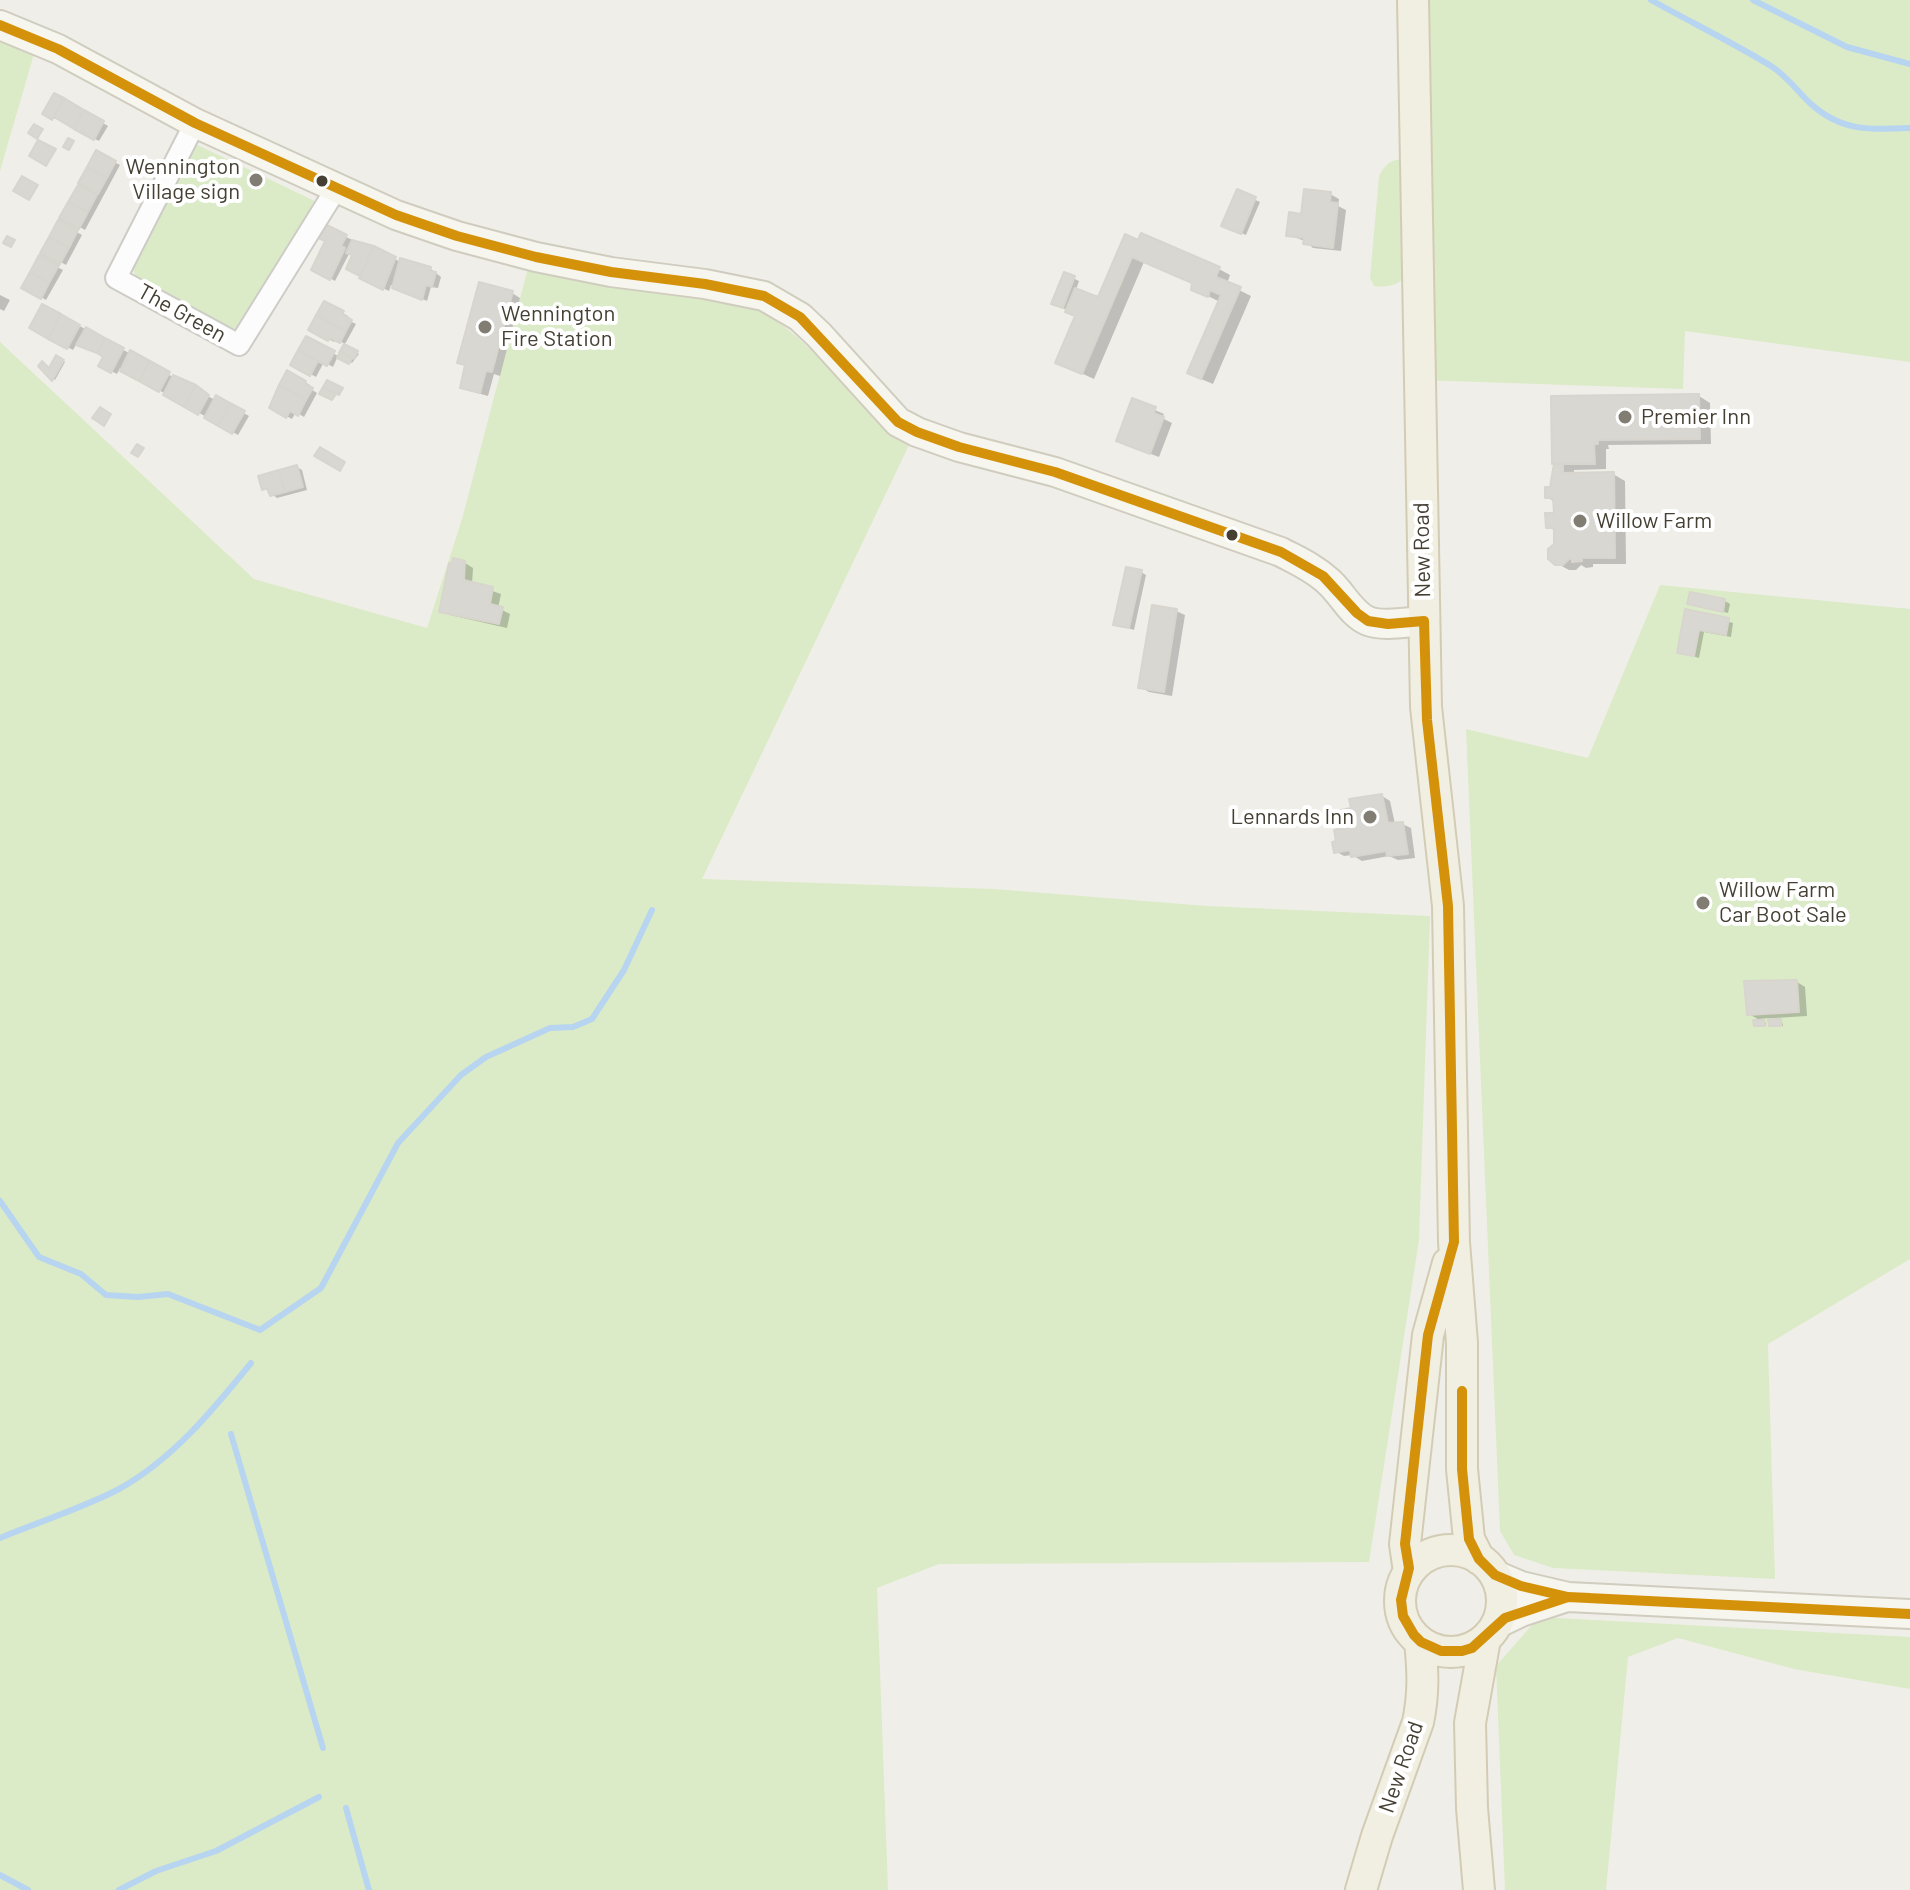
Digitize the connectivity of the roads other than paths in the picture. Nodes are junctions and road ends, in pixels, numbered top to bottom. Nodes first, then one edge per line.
1 (1413, 0) edge
2 (0, 25) edge
3 (195, 123) junction
4 (336, 189) junction
5 (1424, 621) junction
6 (1454, 1242) junction
7 (1487, 1567) junction
8 (1409, 1572) junction
9 (1568, 1597) junction
10 (1910, 1614) edge
11 (1492, 1631) junction
12 (1420, 1642) junction
13 (1361, 1890) edge
14 (1479, 1890) edge

1 - 5 main road, New Road
2 - 3 main road
3 - 4 main road
3 - 4 street, The Green
4 - 5 main road
5 - 6 main road, New Road
6 - 7 main road, New Road
6 - 8 main road, New Road
7 - 8 main road
7 - 9 main road
7 - 11 main road
8 - 12 main road
9 - 10 main road
9 - 11 main road
11 - 12 main road
11 - 14 main road
12 - 13 main road, New Road

